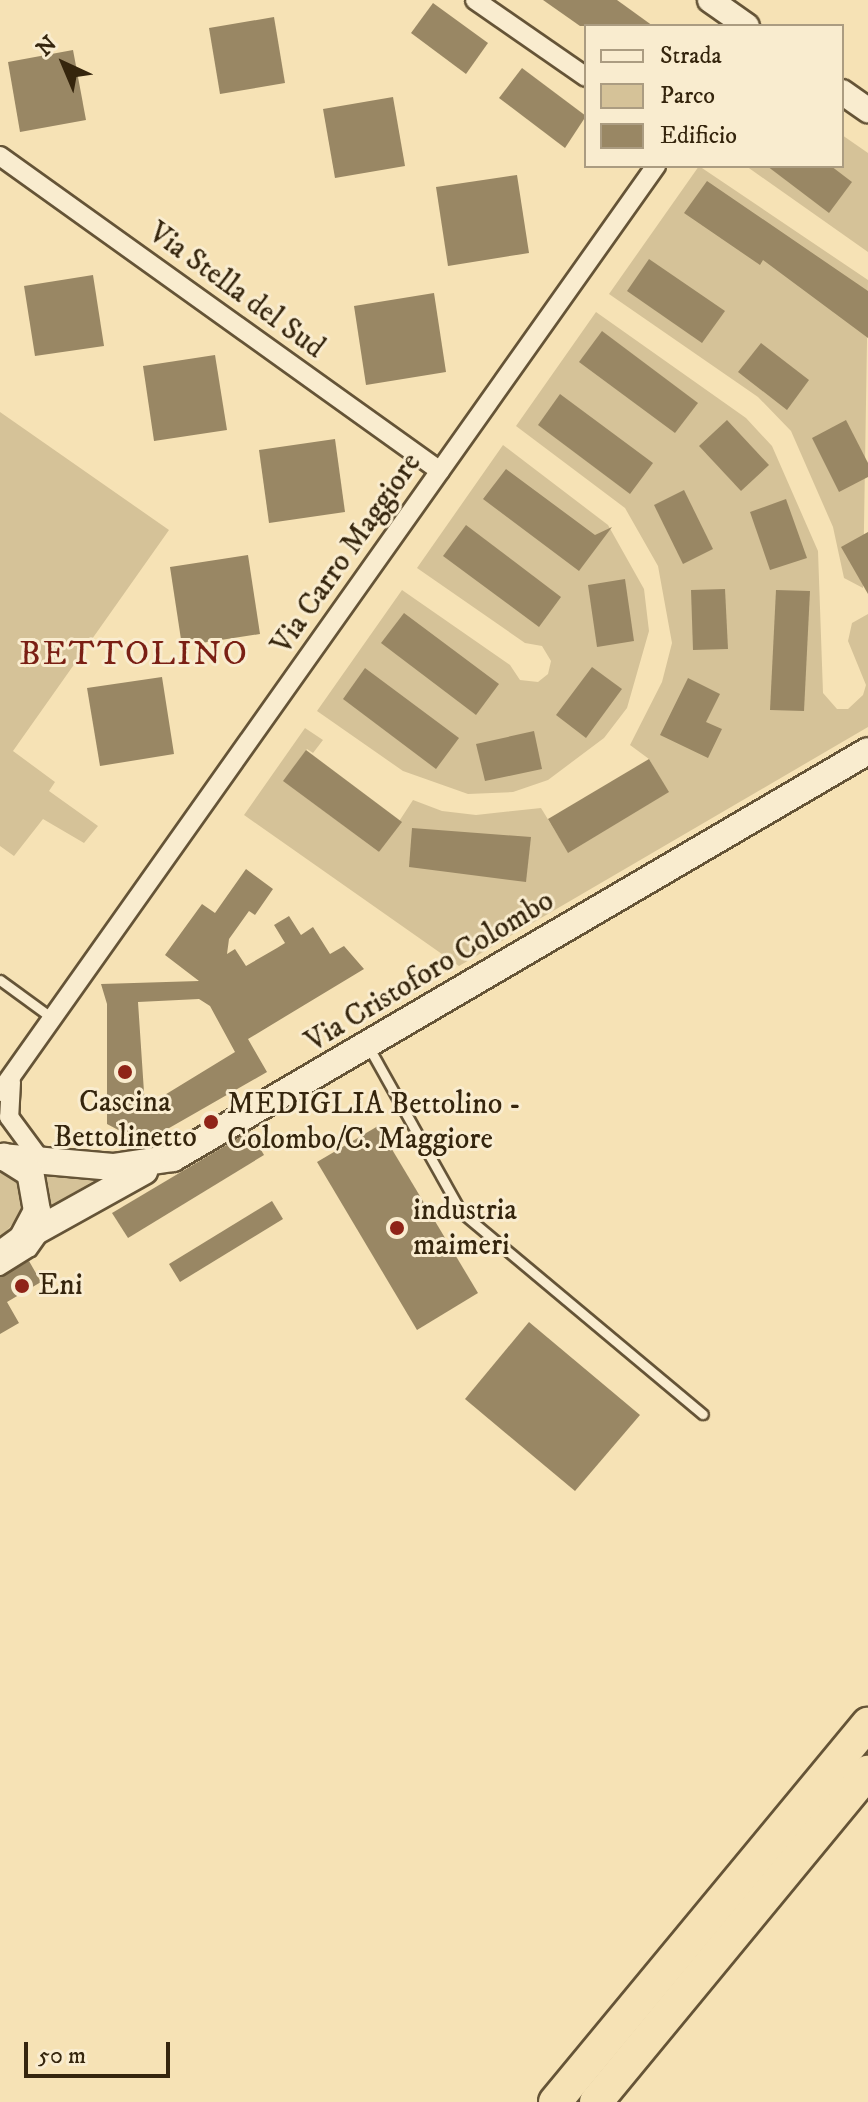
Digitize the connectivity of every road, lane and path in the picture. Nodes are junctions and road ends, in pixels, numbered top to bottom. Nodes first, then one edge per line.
1 (475, 0) edge
2 (710, 0) edge
3 (744, 24) edge
4 (584, 76) edge
5 (844, 93) edge
6 (868, 110) edge
7 (0, 156) edge
8 (655, 168) edge
9 (440, 471) junction
10 (868, 751) edge
11 (0, 980) edge
12 (52, 1019) junction
13 (368, 1046) junction
14 (14, 1072) junction
15 (0, 1092) edge
16 (19, 1156) edge
17 (157, 1165) junction
18 (56, 1216) junction
19 (22, 1239) junction
20 (0, 1255) edge
21 (0, 1270) edge
22 (703, 1414) dead end
23 (868, 1700) edge
24 (868, 1724) edge
25 (868, 1772) edge
26 (868, 1784) edge
27 (788, 1870) junction
28 (744, 1876) junction
29 (555, 2102) edge
30 (596, 2102) edge

1 - 4 street
2 - 3 street
5 - 6 street
7 - 9 street, Via Stella del Sud
8 - 9 street, Via Carro Maggiore
9 - 12 street, Via Carro Maggiore
10 - 13 main road, Via Cristoforo Colombo
11 - 12 lane
12 - 14 street, Via Carro Maggiore
13 - 17 main road, Via Cristoforo Colombo
13 - 22 lane
14 - 15 street, Via Carro Maggiore
14 - 16 street
16 - 17 main road
16 - 19 main road
17 - 18 main road, Via Cristoforo Colombo
18 - 19 main road, Via Cristoforo Colombo
18 - 21 lane
19 - 20 main road, Via Cristoforo Colombo
23 - 28 highway
24 - 28 highway
25 - 27 highway
26 - 27 highway
27 - 30 highway
28 - 29 highway

